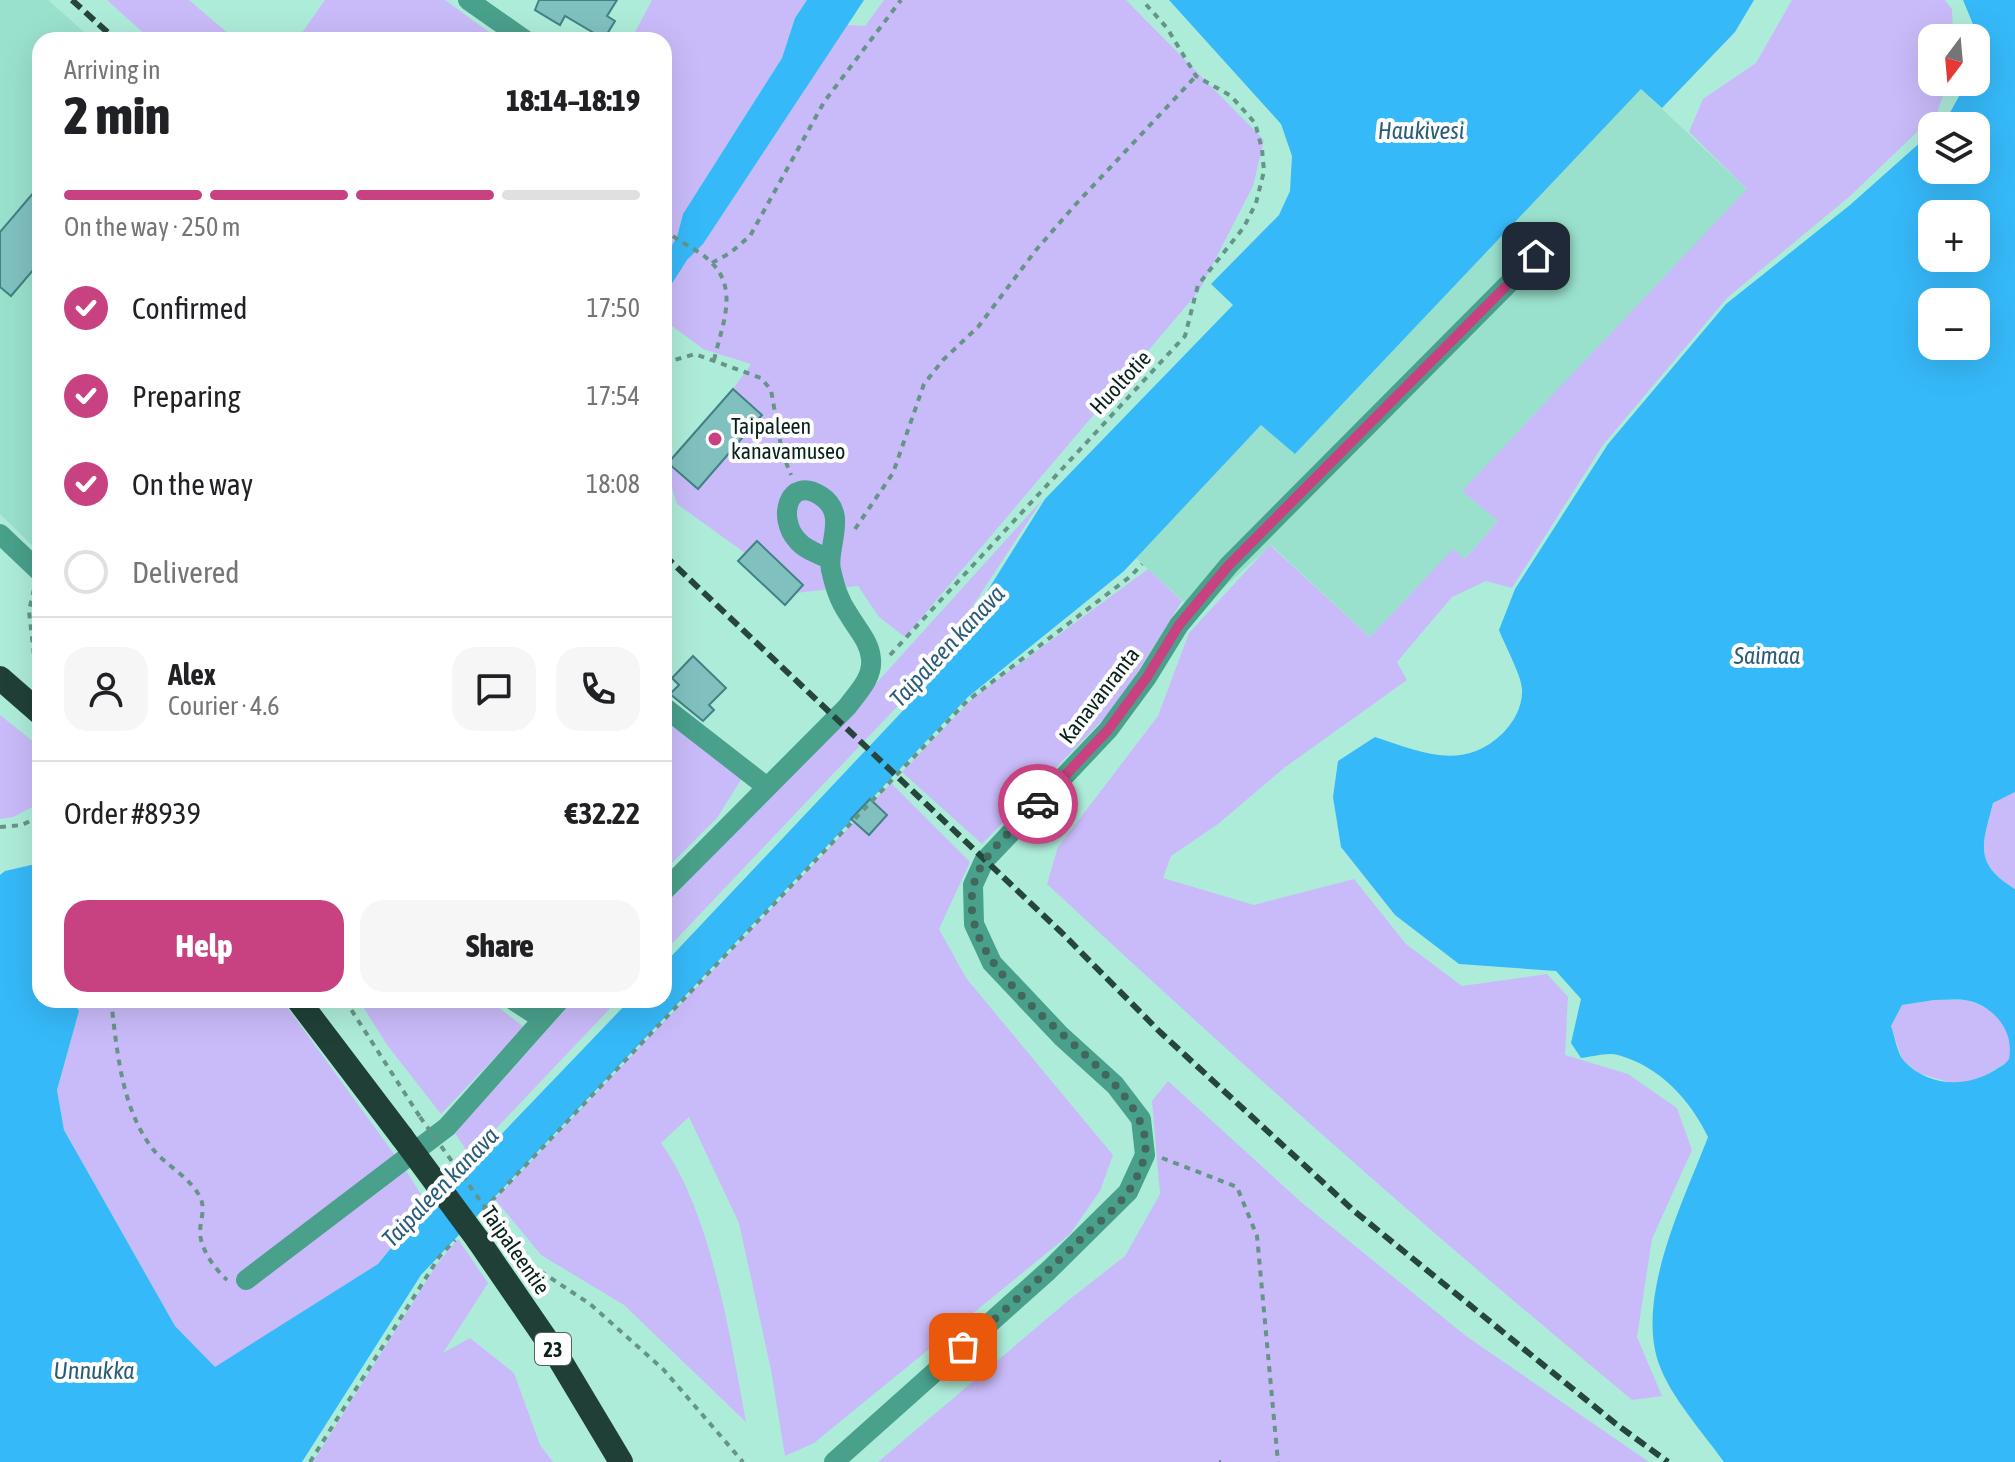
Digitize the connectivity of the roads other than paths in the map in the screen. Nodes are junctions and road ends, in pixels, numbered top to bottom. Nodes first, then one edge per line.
1 (468, 0) edge
2 (514, 32) edge
3 (1536, 256) dead end
4 (0, 534) edge
5 (829, 559) junction
6 (32, 572) edge
7 (0, 678) edge
8 (32, 706) edge
9 (672, 713) edge
10 (767, 787) junction
11 (672, 883) edge
12 (304, 1008) edge
13 (525, 1008) edge
14 (552, 1008) edge
15 (542, 1019) junction
16 (246, 1280) road end
17 (621, 1462) edge
18 (834, 1462) edge

1 - 2 street
3 - 18 street, Kanavanranta
4 - 6 street
5 - 5 street
5 - 10 street
7 - 8 highway
9 - 10 street
10 - 11 street
12 - 17 highway, Taipaleentie / 23, bridge
13 - 15 street
14 - 15 street
15 - 16 street

